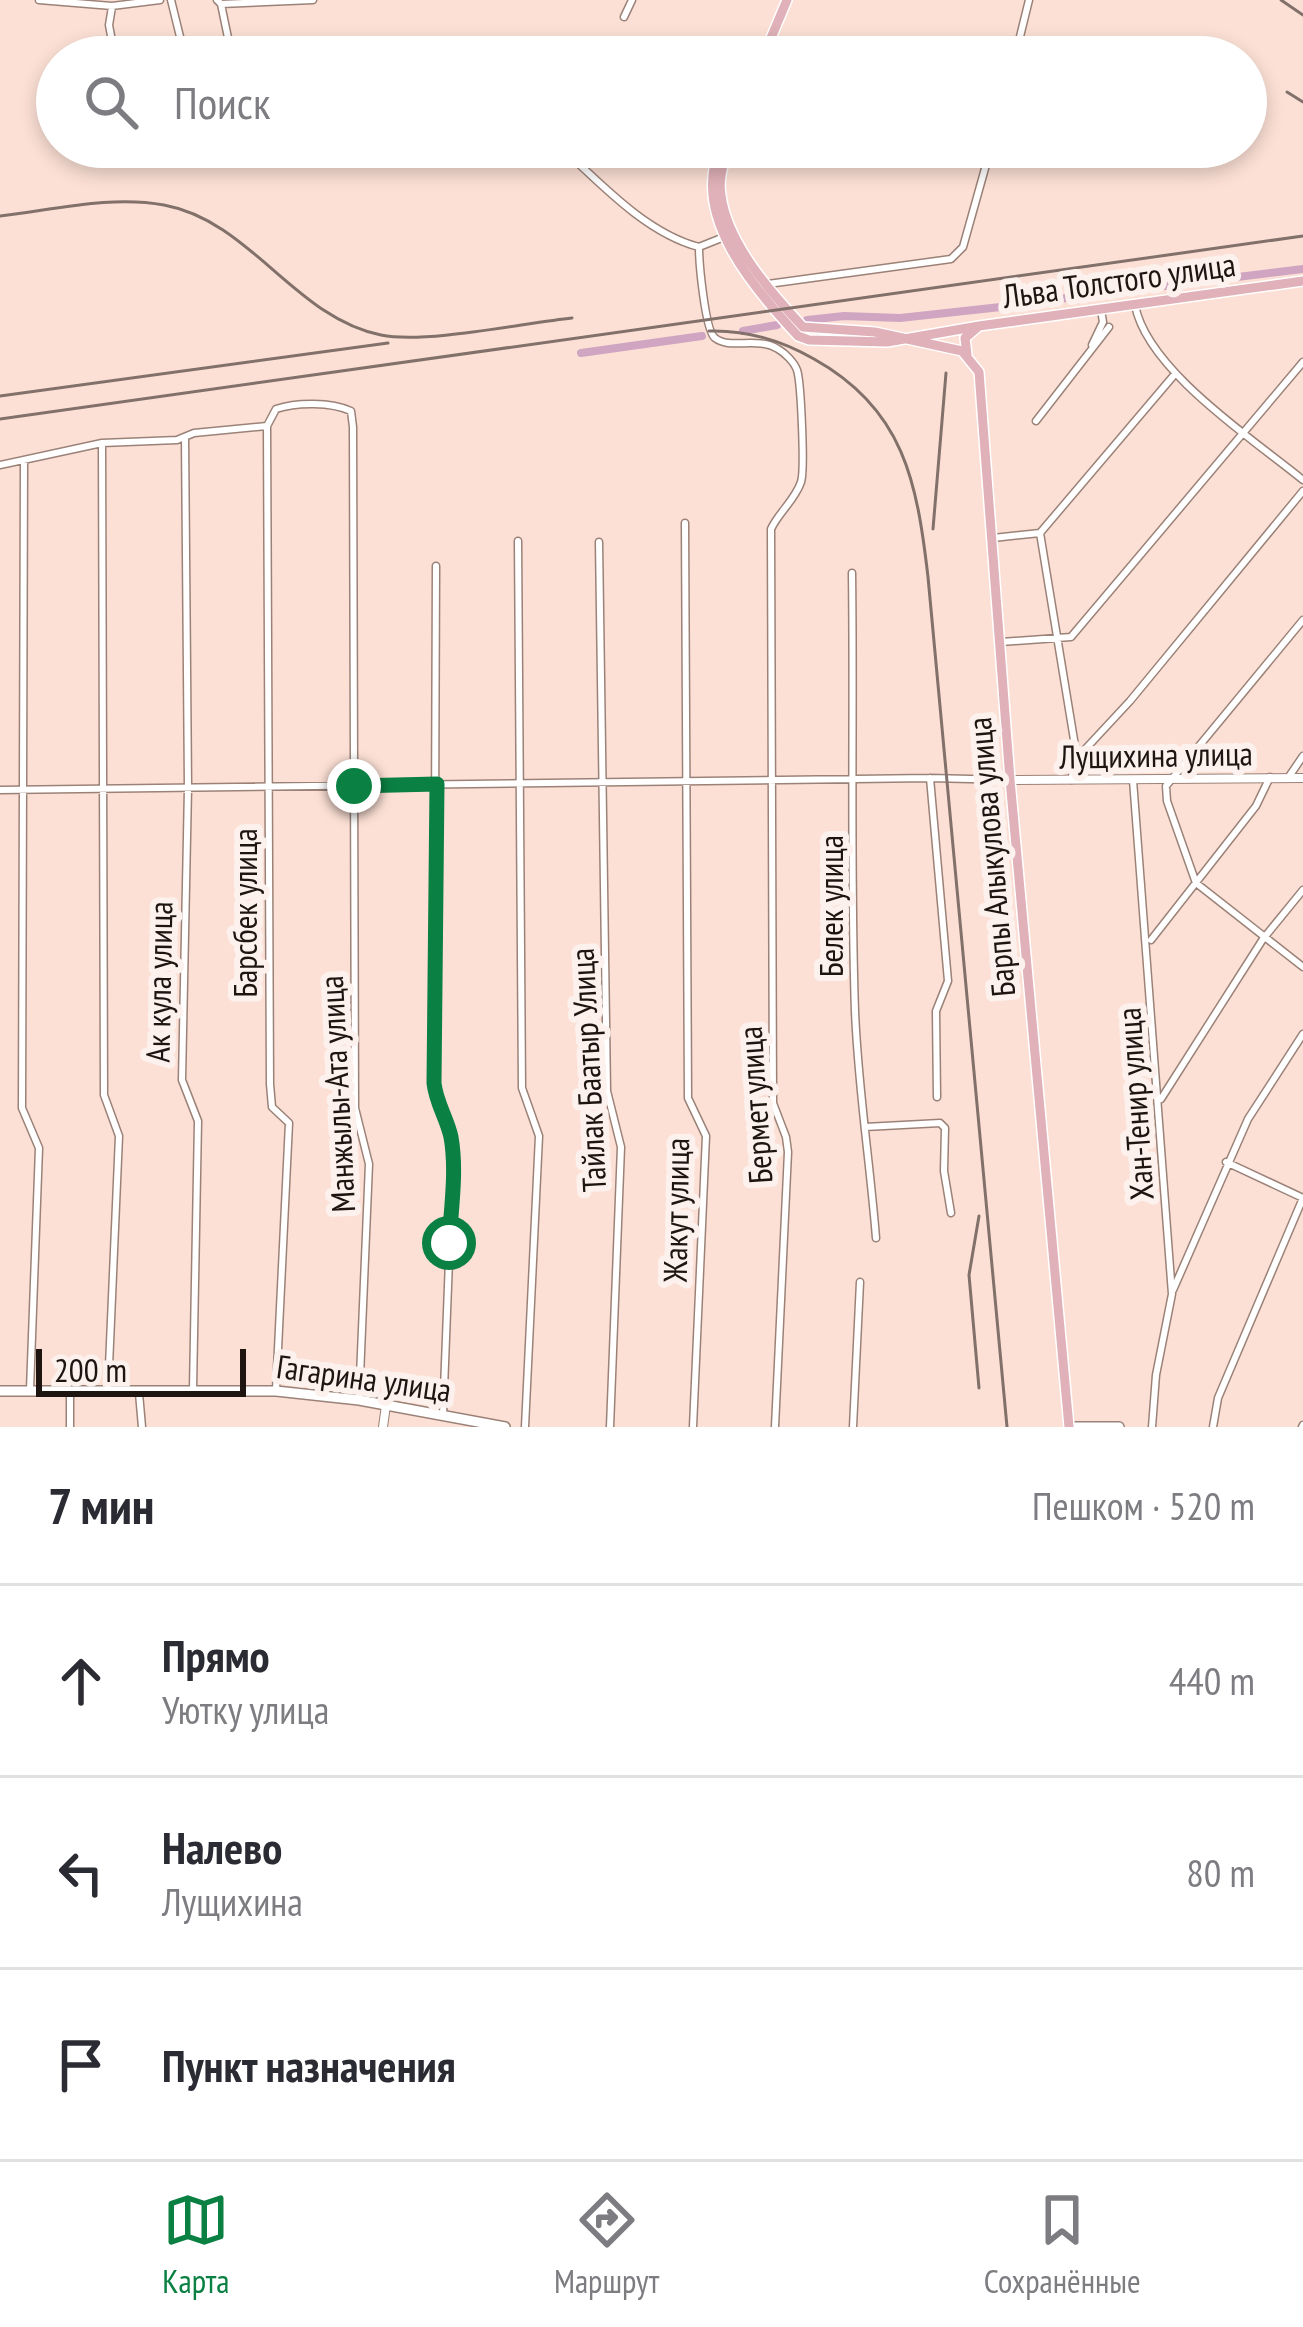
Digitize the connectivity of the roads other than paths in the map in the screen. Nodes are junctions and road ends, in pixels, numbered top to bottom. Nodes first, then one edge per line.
1 (39, 0) edge
2 (154, 0) edge
3 (171, 0) edge
4 (313, 0) edge
5 (632, 0) edge
6 (787, 0) edge
7 (1029, 0) edge
8 (220, 1) edge
9 (112, 6) junction
10 (624, 17) dead end
11 (112, 36) edge
12 (180, 36) edge
13 (228, 36) edge
14 (772, 36) edge
15 (1020, 36) edge
16 (583, 168) edge
17 (717, 168) edge
18 (985, 168) edge
19 (729, 235) junction
20 (699, 247) junction
21 (1303, 281) edge
22 (768, 284) junction
23 (1135, 305) junction
24 (1102, 310) junction
25 (979, 326) junction
26 (1109, 327) dead end
27 (899, 339) junction
28 (1091, 349) junction
29 (967, 355) junction
30 (1303, 362) edge
31 (1175, 374) junction
32 (1036, 421) dead end
33 (267, 426) junction
34 (1244, 432) junction
35 (184, 437) junction
36 (102, 443) junction
37 (23, 460) junction
38 (0, 465) edge
39 (1303, 480) edge
40 (1303, 490) edge
41 (685, 523) dead end
42 (1040, 533) junction
43 (993, 538) junction
44 (518, 541) dead end
45 (598, 542) dead end
46 (436, 566) dead end
47 (852, 573) dead end
48 (1303, 620) edge
49 (1060, 639) junction
50 (1001, 642) junction
51 (1303, 756) edge
52 (1077, 758) junction
53 (1133, 777) junction
54 (1170, 777) junction
55 (1270, 777) junction
56 (930, 778) junction
57 (1288, 778) junction
58 (1303, 778) edge
59 (855, 779) junction
60 (773, 780) junction
61 (1071, 780) junction
62 (686, 781) junction
63 (1010, 781) junction
64 (604, 782) junction
65 (521, 783) junction
66 (437, 784) junction
67 (354, 786) junction
68 (269, 787) junction
69 (188, 788) junction
70 (101, 789) junction
71 (0, 790) edge
72 (20, 790) junction
73 (1196, 883) junction
74 (1303, 890) edge
75 (1263, 939) junction
76 (1148, 943) junction
77 (1303, 968) edge
78 (1303, 1034) edge
79 (937, 1097) dead end
80 (1159, 1102) junction
81 (865, 1126) junction
82 (1226, 1162) junction
83 (1303, 1198) edge
84 (951, 1213) dead end
85 (875, 1238) dead end
86 (860, 1282) dead end
87 (1172, 1294) junction
88 (70, 1389) junction
89 (108, 1389) junction
90 (139, 1389) junction
91 (193, 1389) junction
92 (0, 1390) edge
93 (30, 1390) junction
94 (276, 1391) junction
95 (359, 1400) junction
96 (386, 1404) junction
97 (443, 1415) junction
98 (70, 1427) edge
99 (142, 1427) edge
100 (383, 1427) edge
101 (505, 1427) edge
102 (525, 1427) edge
103 (610, 1427) edge
104 (693, 1427) edge
105 (775, 1427) edge
106 (853, 1427) edge
107 (1069, 1427) edge
108 (1119, 1427) edge
109 (1152, 1427) edge
110 (1213, 1427) edge

1 - 9 street
2 - 9 street
3 - 12 street
4 - 8 street
5 - 10 street
6 - 14 main road
7 - 15 street
8 - 13 street
9 - 11 street
16 - 20 street
17 - 19 main road
18 - 22 street
19 - 20 street
19 - 22 main road
19 - 27 main road
20 - 60 street
21 - 23 main road, Льва Толстого улица
22 - 27 main road
23 - 24 main road, Льва Толстого улица
23 - 31 street
24 - 25 main road, Льва Толстого улица
24 - 28 street
25 - 27 main road
25 - 29 main road, Льва Толстого улица
26 - 28 street
27 - 29 main road
28 - 32 street
29 - 43 main road, Барпы Алыкулова улица
30 - 34 street
31 - 34 street
31 - 42 street
33 - 35 street
33 - 67 street, Манжылы-Ата улица
33 - 68 street, Барсбек улица
34 - 39 street
34 - 49 street
35 - 36 street
35 - 69 street, Ак кула улица
36 - 37 street
36 - 70 street
37 - 38 street
37 - 72 street
40 - 52 street
41 - 62 street, Жакут улица
42 - 43 street
42 - 49 street
43 - 50 main road, Барпы Алыкулова улица
44 - 65 street
45 - 64 street, Тайлак Баатыр Улица
46 - 66 street
47 - 59 street, Белек улица
48 - 54 street
49 - 50 street
49 - 52 street
50 - 63 main road, Барпы Алыкулова улица
51 - 57 street
52 - 61 street
53 - 54 street, Лущихина улица
53 - 61 street, Лущихина улица
53 - 76 street, Хан-Тенир улица
54 - 55 street, Лущихина улица
54 - 73 street
55 - 57 street, Лущихина улица
55 - 73 street
56 - 59 street
56 - 63 street
56 - 79 street
57 - 58 street, Лущихина улица
59 - 60 street
59 - 81 street, Белек улица
60 - 62 street
60 - 105 street, Бермет улица
61 - 63 street, Лущихина улица
62 - 64 street
62 - 104 street, Жакут улица
63 - 107 main road, Барпы Алыкулова улица
64 - 65 street
64 - 103 street, Тайлак Баатыр Улица
65 - 66 street
65 - 102 street
66 - 67 street
66 - 97 street
67 - 68 street
67 - 95 street, Манжылы-Ата улица
68 - 69 street
68 - 94 street, Барсбек улица
69 - 70 street
69 - 91 street, Ак кула улица
70 - 72 street
70 - 89 street
71 - 72 street
72 - 93 street
73 - 75 street
73 - 76 street
74 - 75 street
75 - 77 street
75 - 80 street
76 - 80 street, Хан-Тенир улица
78 - 82 street
80 - 87 street, Хан-Тенир улица
81 - 84 street
81 - 85 street, Белек улица
82 - 83 street
82 - 87 street
83 - 110 street
86 - 106 street
87 - 109 street, Хан-Тенир улица
88 - 89 main road, Гагарина улица
88 - 93 main road, Гагарина улица
88 - 98 street
89 - 90 main road, Гагарина улица
90 - 91 main road, Гагарина улица
90 - 99 street
91 - 94 main road, Гагарина улица
92 - 93 main road, Гагарина улица
94 - 95 main road, Гагарина улица
95 - 96 main road, Гагарина улица
96 - 97 main road, Гагарина улица
96 - 100 street
97 - 101 main road, Гагарина улица
107 - 108 main road

